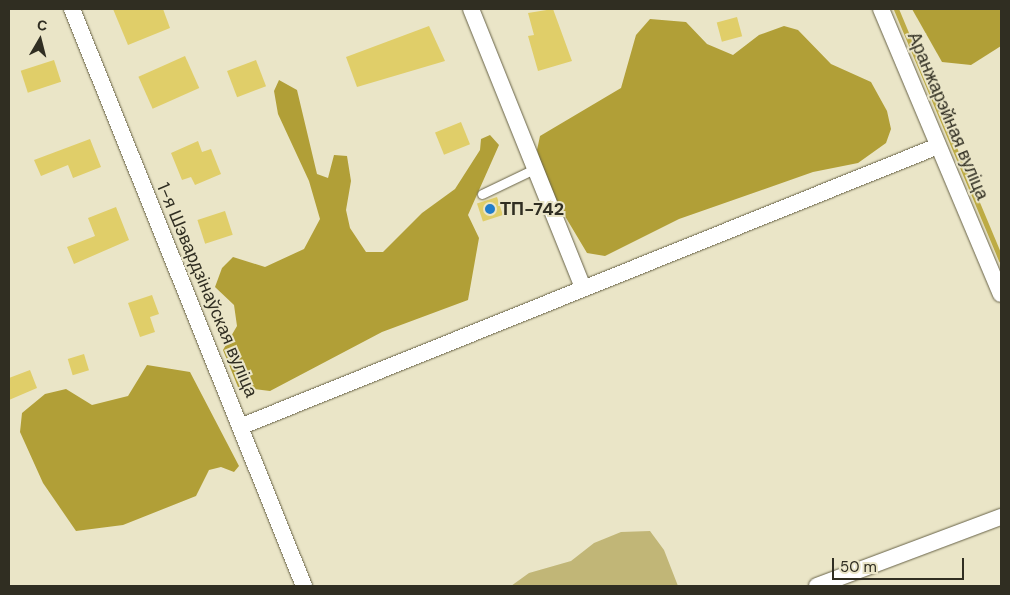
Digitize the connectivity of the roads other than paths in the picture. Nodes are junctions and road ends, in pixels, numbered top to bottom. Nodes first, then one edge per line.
1 (72, 9) edge
2 (471, 9) edge
3 (881, 9) edge
4 (938, 146) junction
5 (532, 170) junction
6 (482, 194) dead end
7 (583, 288) junction
8 (1001, 294) edge
9 (242, 426) junction
10 (1001, 517) edge
11 (304, 586) edge
12 (817, 586) edge

1 - 9 street, 1-я Шэвардзінаўская вуліца
2 - 5 street
3 - 4 street, Аранжарэйная вуліца
4 - 7 street
4 - 8 street, Аранжарэйная вуліца
5 - 6 lane
5 - 7 street
7 - 9 street
9 - 11 street, 1-я Шэвардзінаўская вуліца
10 - 12 street

